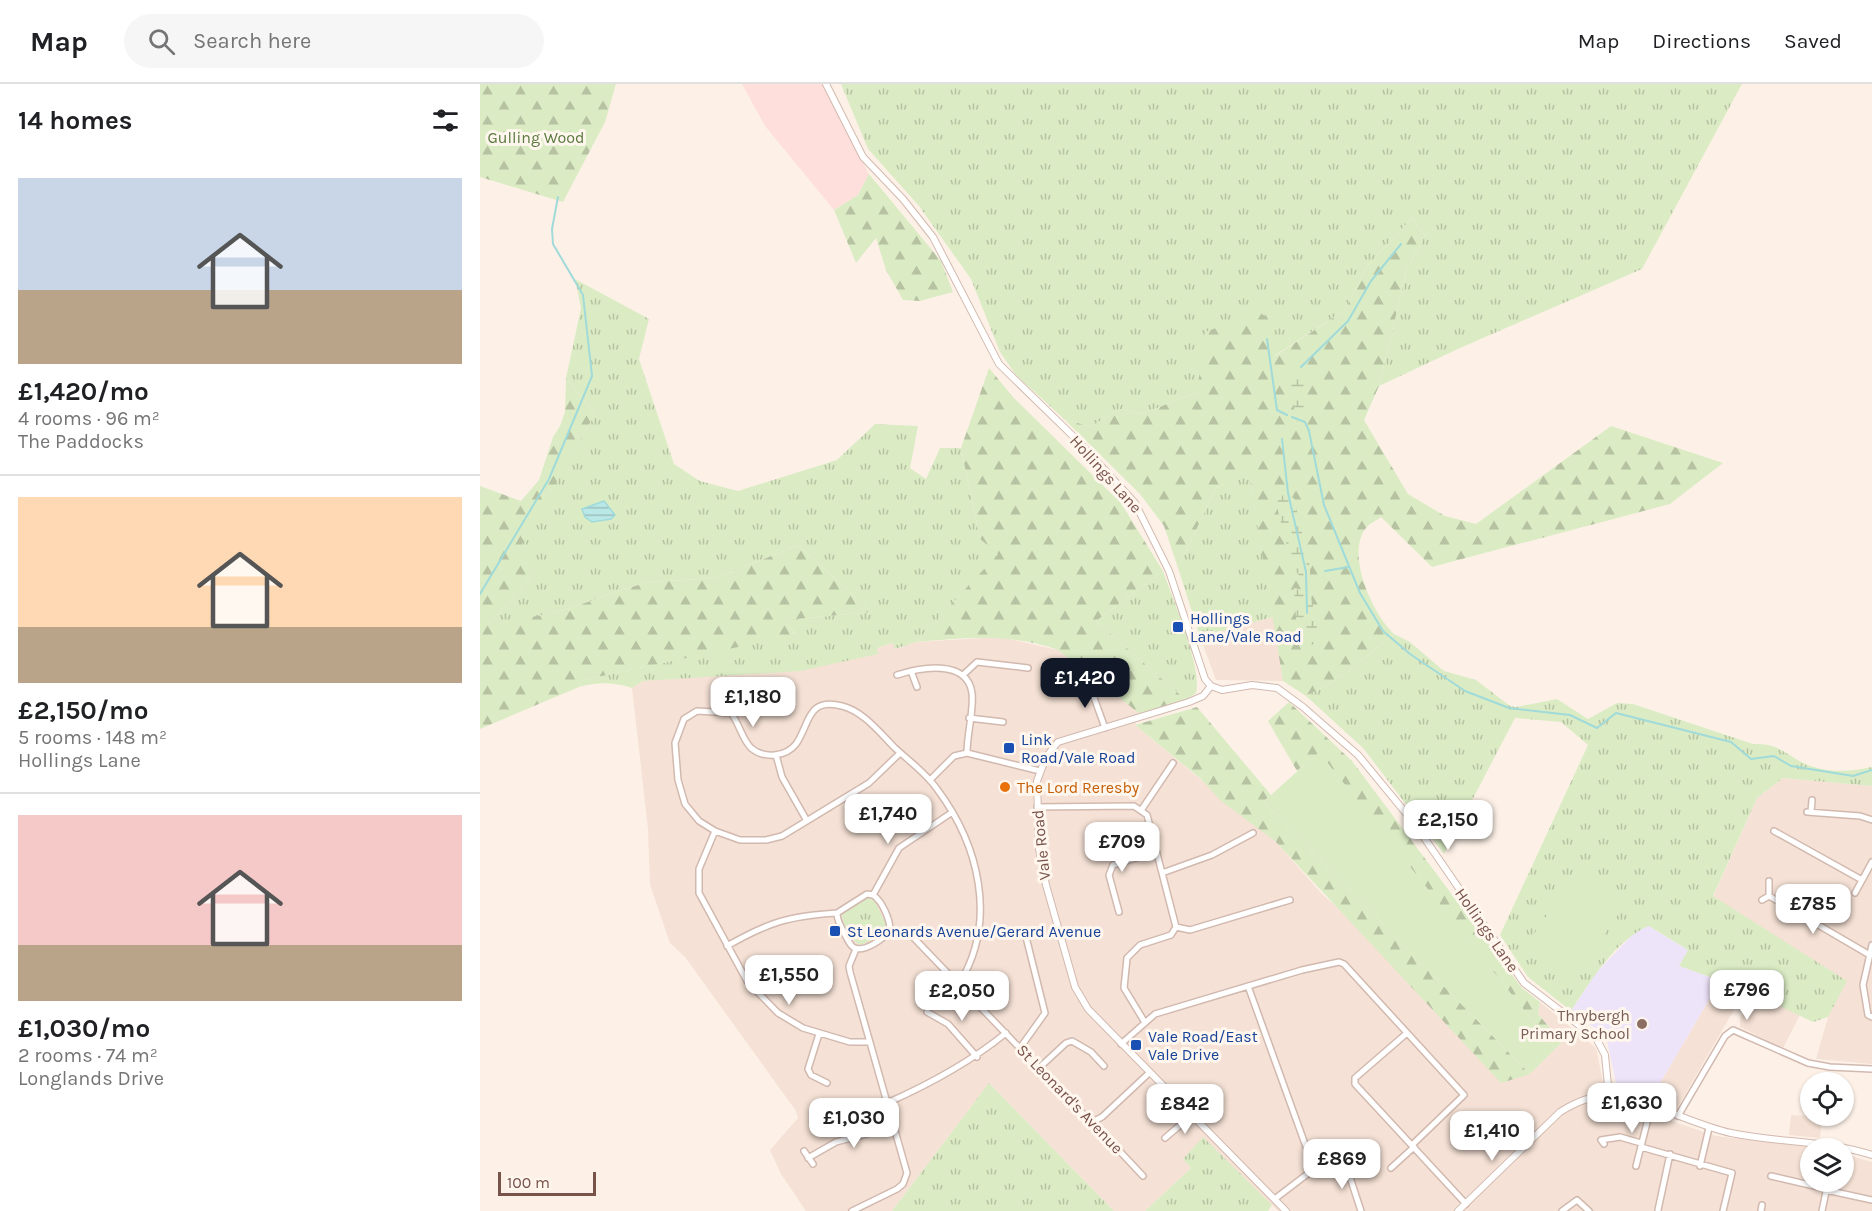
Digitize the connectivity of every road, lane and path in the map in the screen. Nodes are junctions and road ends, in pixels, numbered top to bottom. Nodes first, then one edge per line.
1 (826, 84) edge
2 (1028, 668) dead end
3 (911, 671) junction
4 (897, 675) dead end
5 (963, 675) junction
6 (1088, 681) dead end
7 (1211, 686) junction
8 (916, 687) dead end
9 (969, 718) junction
10 (1003, 722) dead end
11 (1105, 728) junction
12 (900, 753) junction
13 (967, 753) junction
14 (776, 755) junction
15 (1173, 763) dead end
16 (1040, 771) junction
17 (930, 780) junction
18 (1812, 800) dead end
19 (1037, 807) junction
20 (1142, 809) junction
21 (951, 813) junction
22 (1872, 820) edge
23 (807, 821) junction
24 (715, 831) junction
25 (1774, 831) dead end
26 (1254, 833) dead end
27 (1156, 852) junction
28 (1872, 862) edge
29 (1162, 873) junction
30 (1862, 880) junction
31 (1768, 881) dead end
32 (1855, 892) dead end
33 (873, 895) junction
34 (1769, 896) junction
35 (1290, 900) dead end
36 (1762, 900) dead end
37 (1119, 912) dead end
38 (837, 913) junction
39 (1176, 927) junction
40 (890, 930) junction
41 (1026, 937) dead end
42 (1872, 945) edge
43 (727, 946) junction
44 (856, 949) junction
45 (1868, 954) junction
46 (959, 984) junction
47 (1248, 986) junction
48 (927, 1012) dead end
49 (1872, 1017) edge
50 (1144, 1021) junction
51 (1407, 1032) junction
52 (1006, 1033) junction
53 (819, 1034) junction
54 (869, 1042) junction
55 (1121, 1044) junction
56 (1020, 1048) junction
57 (977, 1057) junction
58 (1104, 1066) dead end
59 (1039, 1068) junction
60 (1872, 1068) edge
61 (1149, 1073) junction
62 (827, 1083) dead end
63 (1609, 1096) junction
64 (887, 1103) junction
65 (1651, 1107) junction
66 (1191, 1116) junction
67 (1678, 1116) junction
68 (1094, 1121) junction
69 (894, 1127) junction
70 (1708, 1128) junction
71 (1165, 1138) dead end
72 (1800, 1143) edge
73 (1604, 1144) dead end
74 (1641, 1145) junction
75 (1413, 1146) junction
76 (804, 1151) dead end
77 (1854, 1151) edge
78 (1670, 1154) junction
79 (1872, 1155) edge
80 (808, 1158) junction
81 (1345, 1162) dead end
82 (813, 1164) dead end
83 (1636, 1166) dead end
84 (1700, 1166) junction
85 (1391, 1168) dead end
86 (1143, 1176) dead end
87 (1771, 1176) dead end
88 (1800, 1182) edge
89 (1826, 1192) edge
90 (1844, 1192) edge
91 (1276, 1198) junction
92 (1872, 1200) edge
93 (1466, 1204) junction
94 (1653, 1205) dead end
95 (1659, 1210) edge
96 (852, 1211) edge
97 (1286, 1211) edge
98 (1360, 1211) edge
99 (1458, 1211) edge
100 (1562, 1211) edge
101 (1589, 1211) edge
102 (1724, 1211) edge
103 (1822, 1211) edge

1 - 7 street, Hollings Lane
2 - 5 street
3 - 4 street
3 - 5 street
3 - 8 street
5 - 9 street
6 - 11 street
7 - 11 street, Vale Road
7 - 63 street, Hollings Lane
9 - 10 street
9 - 13 street
11 - 16 street, Vale Road
12 - 14 street
12 - 17 street
12 - 23 street
13 - 16 street
13 - 17 street
14 - 23 street
14 - 24 street
15 - 20 street
16 - 19 street, Vale Road
17 - 21 street
18 - 22 street
19 - 20 street
19 - 55 street, Vale Road
20 - 27 street
21 - 33 street
21 - 46 street
23 - 24 street
24 - 43 street
25 - 30 street
26 - 29 street
27 - 29 street
27 - 37 street
28 - 30 street
29 - 39 street
30 - 32 street
31 - 34 street
33 - 38 street
33 - 40 street
34 - 36 street
34 - 45 street
35 - 39 street
38 - 43 street
38 - 44 street
39 - 50 street
40 - 44 street
40 - 46 street, St Leonard's Avenue
41 - 56 street
42 - 45 street
43 - 53 street
44 - 54 street
45 - 49 street
46 - 52 street, St Leonard's Avenue
47 - 50 street
47 - 51 street
47 - 91 street
48 - 57 street
50 - 55 street
51 - 75 street
51 - 75 street
52 - 56 street, St Leonard's Avenue
52 - 57 street
53 - 54 street
53 - 62 street
54 - 64 street
55 - 61 street, Vale Road
56 - 59 street, St Leonard's Avenue
57 - 64 street
58 - 59 street
59 - 68 street, St Leonard's Avenue
60 - 67 street
61 - 66 street, Vale Road
61 - 68 street
63 - 65 street
63 - 93 street
64 - 69 street
65 - 67 street
65 - 74 street
66 - 71 street
66 - 91 street, Vale Road
67 - 70 street
68 - 86 street, St Leonard's Avenue
69 - 80 street
69 - 96 street
70 - 72 street
70 - 84 street
73 - 74 street
74 - 78 street
74 - 83 street
75 - 85 street
75 - 93 street
76 - 80 street
77 - 79 street
78 - 84 street
78 - 95 street
80 - 82 street
81 - 98 street
84 - 102 street
87 - 88 street
89 - 103 street
90 - 92 street
91 - 97 street, Vale Road
93 - 99 street
94 - 95 street
100 - 101 street

